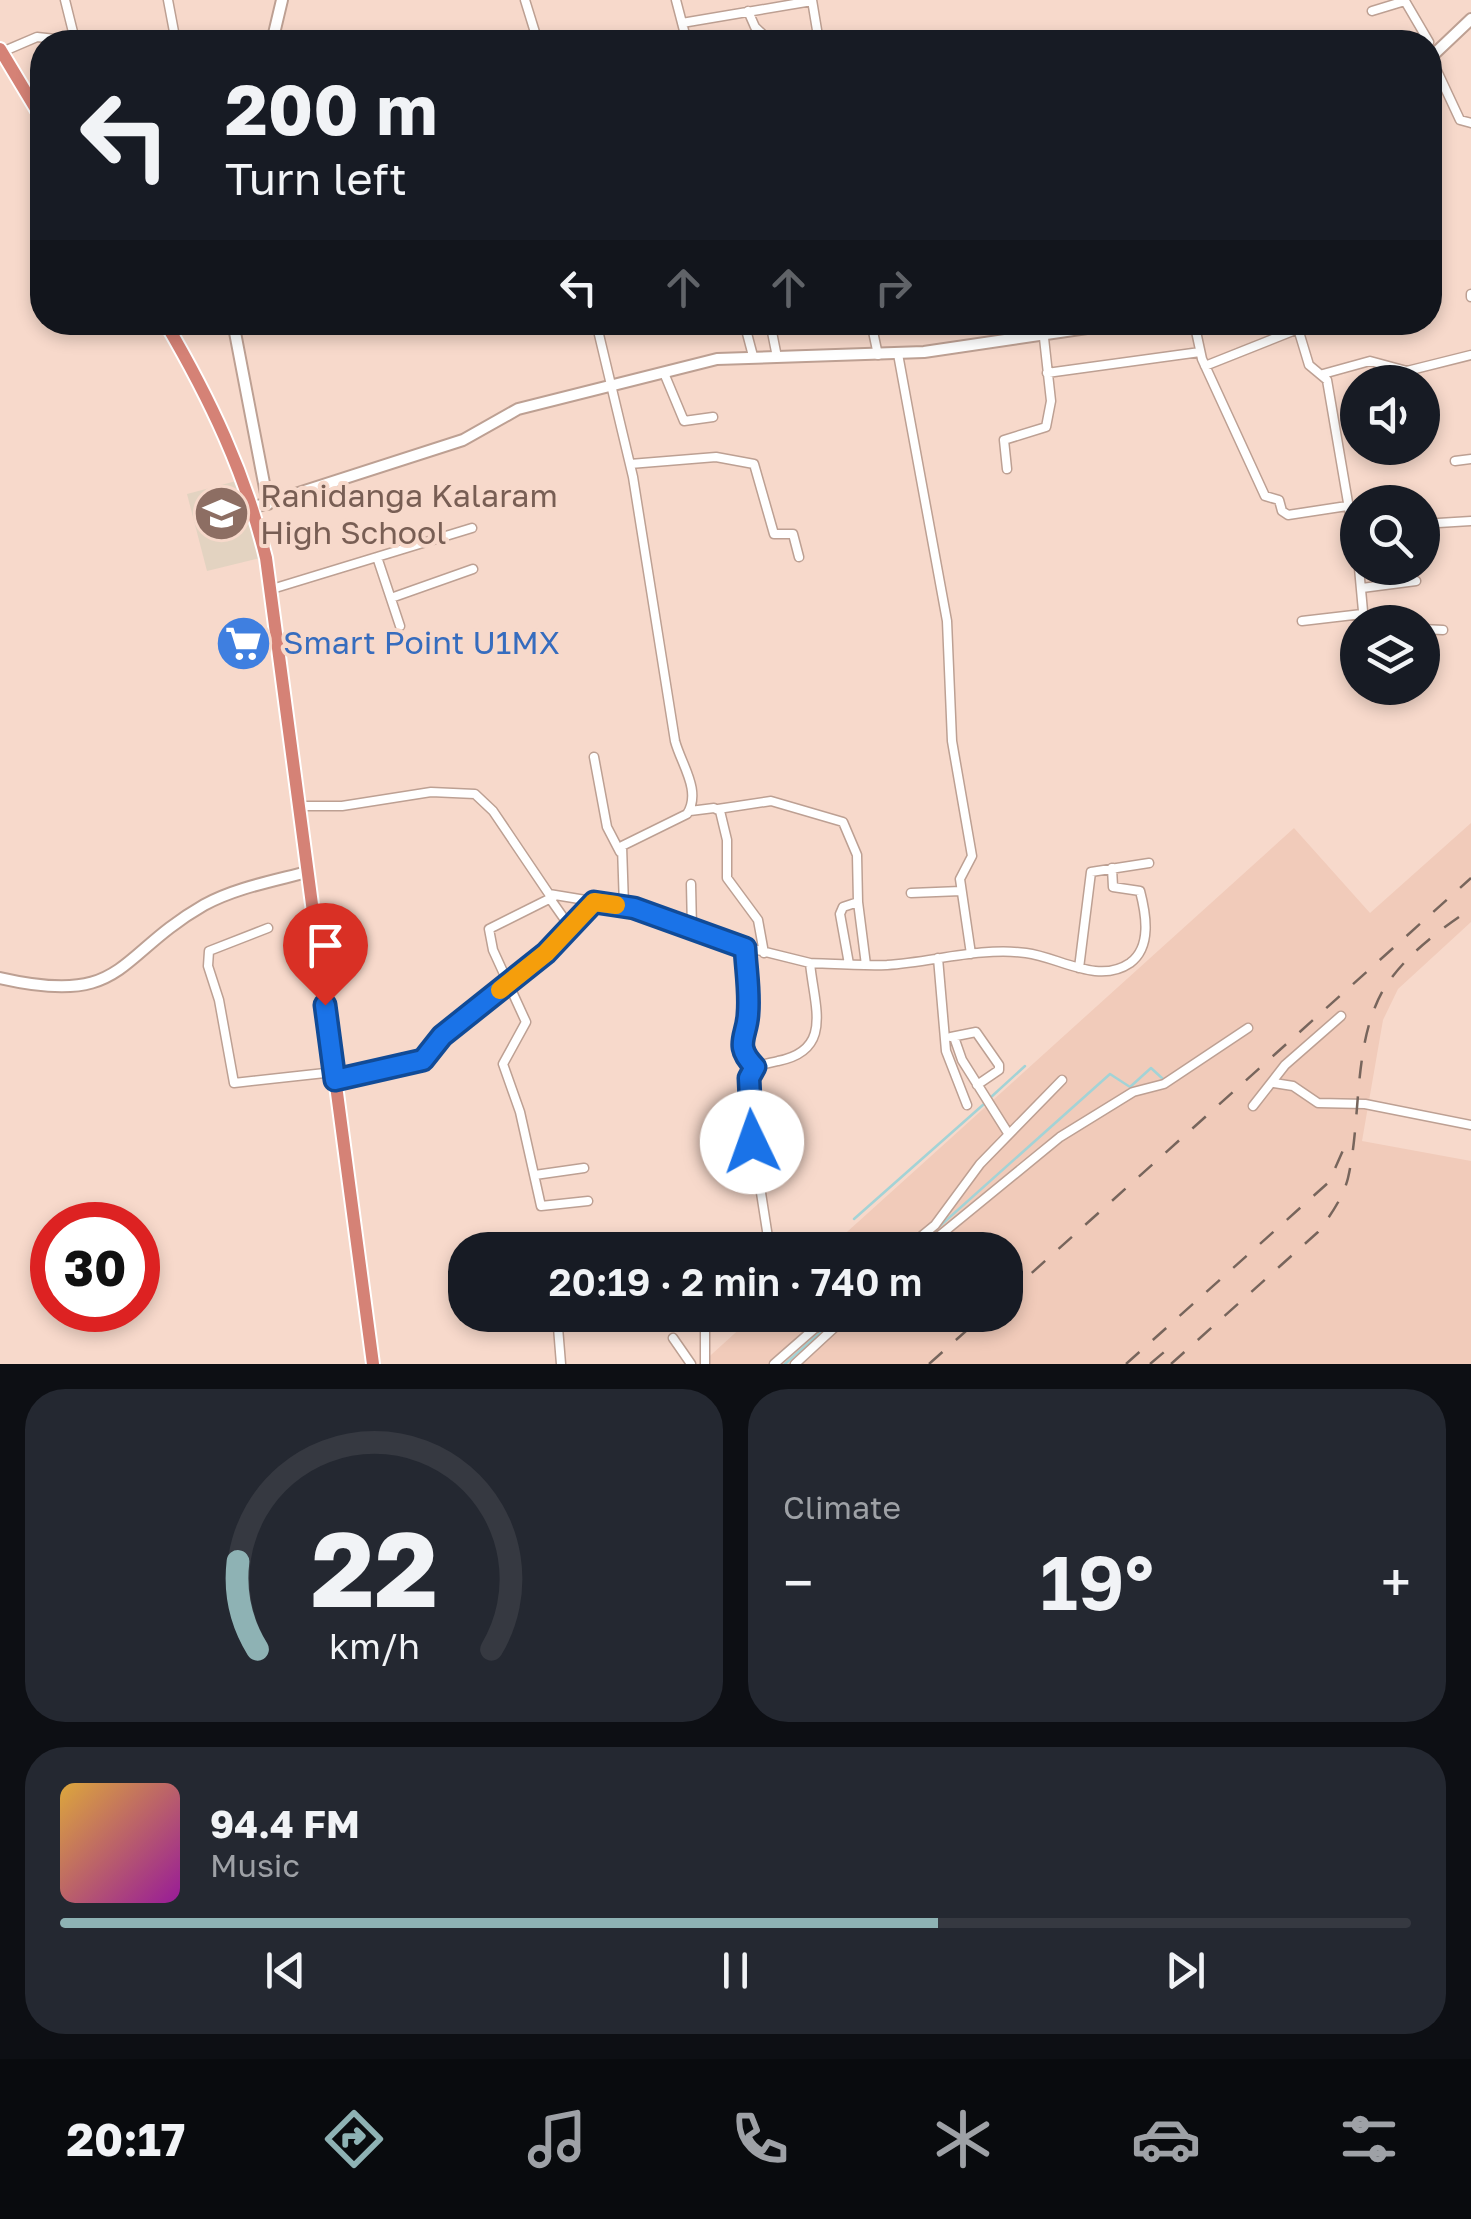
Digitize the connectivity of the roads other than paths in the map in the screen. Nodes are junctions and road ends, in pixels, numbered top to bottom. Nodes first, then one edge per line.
1 (65, 0) edge
2 (168, 0) edge
3 (282, 0) edge
4 (526, 0) edge
5 (676, 0) edge
6 (812, 0) edge
7 (748, 12) junction
8 (1372, 12) dead end
9 (1471, 19) edge
10 (682, 23) junction
11 (75, 30) edge
12 (173, 30) edge
13 (275, 30) edge
14 (535, 30) edge
15 (684, 30) edge
16 (759, 30) edge
17 (817, 30) edge
18 (1420, 30) edge
19 (30, 40) edge
20 (1442, 42) edge
21 (1, 50) edge
22 (1442, 77) edge
23 (30, 100) edge
24 (1471, 123) edge
25 (172, 335) edge
26 (235, 335) edge
27 (599, 335) edge
28 (747, 335) edge
29 (773, 335) edge
30 (874, 335) edge
31 (1060, 335) edge
32 (1197, 335) edge
33 (1276, 335) edge
34 (1300, 335) edge
35 (1044, 338) junction
36 (1200, 352) junction
37 (898, 354) junction
38 (878, 355) junction
39 (753, 356) junction
40 (1471, 356) edge
41 (777, 357) junction
42 (1204, 366) junction
43 (664, 373) junction
44 (1047, 373) junction
45 (1323, 374) junction
46 (611, 386) junction
47 (713, 417) dead end
48 (1471, 459) edge
49 (1455, 461) dead end
50 (630, 464) junction
51 (1007, 469) dead end
52 (1343, 485) edge
53 (261, 505) junction
54 (1340, 507) edge
55 (1471, 521) edge
56 (1440, 523) edge
57 (472, 528) dead end
58 (377, 557) junction
59 (798, 557) dead end
60 (473, 570) dead end
61 (1362, 585) edge
62 (1385, 585) edge
63 (1362, 588) junction
64 (272, 589) junction
65 (391, 598) junction
66 (1363, 605) edge
67 (1340, 619) edge
68 (1302, 621) dead end
69 (400, 626) dead end
70 (1440, 630) edge
71 (1443, 630) dead end
72 (594, 757) dead end
73 (299, 806) junction
74 (718, 809) junction
75 (690, 811) junction
76 (620, 852) junction
77 (1148, 863) dead end
78 (1112, 868) junction
79 (307, 872) junction
80 (691, 884) dead end
81 (961, 892) junction
82 (911, 893) dead end
83 (553, 898) junction
84 (594, 902) junction
85 (858, 902) junction
86 (624, 906) junction
87 (570, 927) junction
88 (268, 928) dead end
89 (692, 929) junction
90 (745, 948) junction
91 (764, 953) junction
92 (971, 954) junction
93 (938, 958) junction
94 (810, 963) junction
95 (849, 964) junction
96 (866, 965) junction
97 (1079, 968) junction
98 (0, 978) edge
99 (507, 982) junction
100 (1341, 1016) dead end
101 (1248, 1028) dead end
102 (950, 1038) junction
103 (755, 1067) junction
104 (335, 1076) junction
105 (1062, 1080) dead end
106 (1274, 1083) junction
107 (977, 1085) junction
108 (967, 1105) dead end
109 (1252, 1106) dead end
110 (1471, 1126) edge
111 (1008, 1133) junction
112 (584, 1168) dead end
113 (535, 1176) junction
114 (588, 1201) dead end
115 (768, 1232) edge
116 (931, 1232) edge
117 (937, 1232) edge
118 (558, 1332) edge
119 (706, 1332) edge
120 (811, 1332) edge
121 (830, 1332) edge
122 (673, 1338) dead end
123 (372, 1364) edge
124 (561, 1364) edge
125 (691, 1364) edge
126 (705, 1364) edge
127 (774, 1364) edge
128 (796, 1364) edge

1 - 11 street
2 - 12 street
3 - 13 street
4 - 14 street
5 - 10 street
6 - 7 street
6 - 17 street
7 - 10 street
7 - 16 street
8 - 18 street
9 - 20 street
10 - 15 street
19 - 21 street
21 - 23 highway
22 - 24 street
25 - 53 highway
26 - 53 street
27 - 46 street
28 - 39 street
29 - 41 street
30 - 38 street
31 - 35 street
32 - 36 street
33 - 42 street
34 - 45 street
35 - 37 street
35 - 44 street
36 - 42 street
36 - 44 street
37 - 38 street
37 - 81 street
38 - 41 street
39 - 41 street
39 - 43 street
40 - 45 street
42 - 54 street
43 - 46 street
43 - 47 street
44 - 51 street
45 - 52 street
46 - 50 street
46 - 53 street
48 - 49 street
50 - 59 street
50 - 75 street
53 - 64 highway
55 - 56 street
57 - 58 street
58 - 64 street
58 - 65 street
60 - 65 street
61 - 63 street
62 - 63 street
63 - 66 street
64 - 73 highway
65 - 69 street
67 - 68 street
70 - 71 street
72 - 76 street
73 - 79 highway
73 - 83 street
74 - 75 street
74 - 85 street
74 - 91 street
75 - 76 street
76 - 86 street
77 - 78 street
78 - 97 street
78 - 97 street
79 - 98 street
79 - 104 highway
80 - 89 street
81 - 82 street
81 - 92 street
83 - 84 street
83 - 87 street
83 - 99 street
84 - 86 street
84 - 87 street
85 - 95 street
85 - 96 street
86 - 89 street
87 - 99 street
88 - 104 street
89 - 90 street
90 - 91 street
90 - 103 street
91 - 94 street
92 - 93 street
92 - 97 street
93 - 96 street
93 - 102 street
94 - 95 street
94 - 103 street
95 - 96 street
99 - 104 street
99 - 113 street
100 - 106 street
101 - 117 street
102 - 107 street
102 - 107 street
102 - 108 street
103 - 115 street
104 - 123 highway
105 - 111 street
106 - 109 street
106 - 110 street
107 - 111 street
111 - 116 street
112 - 113 street
113 - 114 street
118 - 124 street
119 - 126 street
120 - 127 street
121 - 128 street
122 - 125 street

